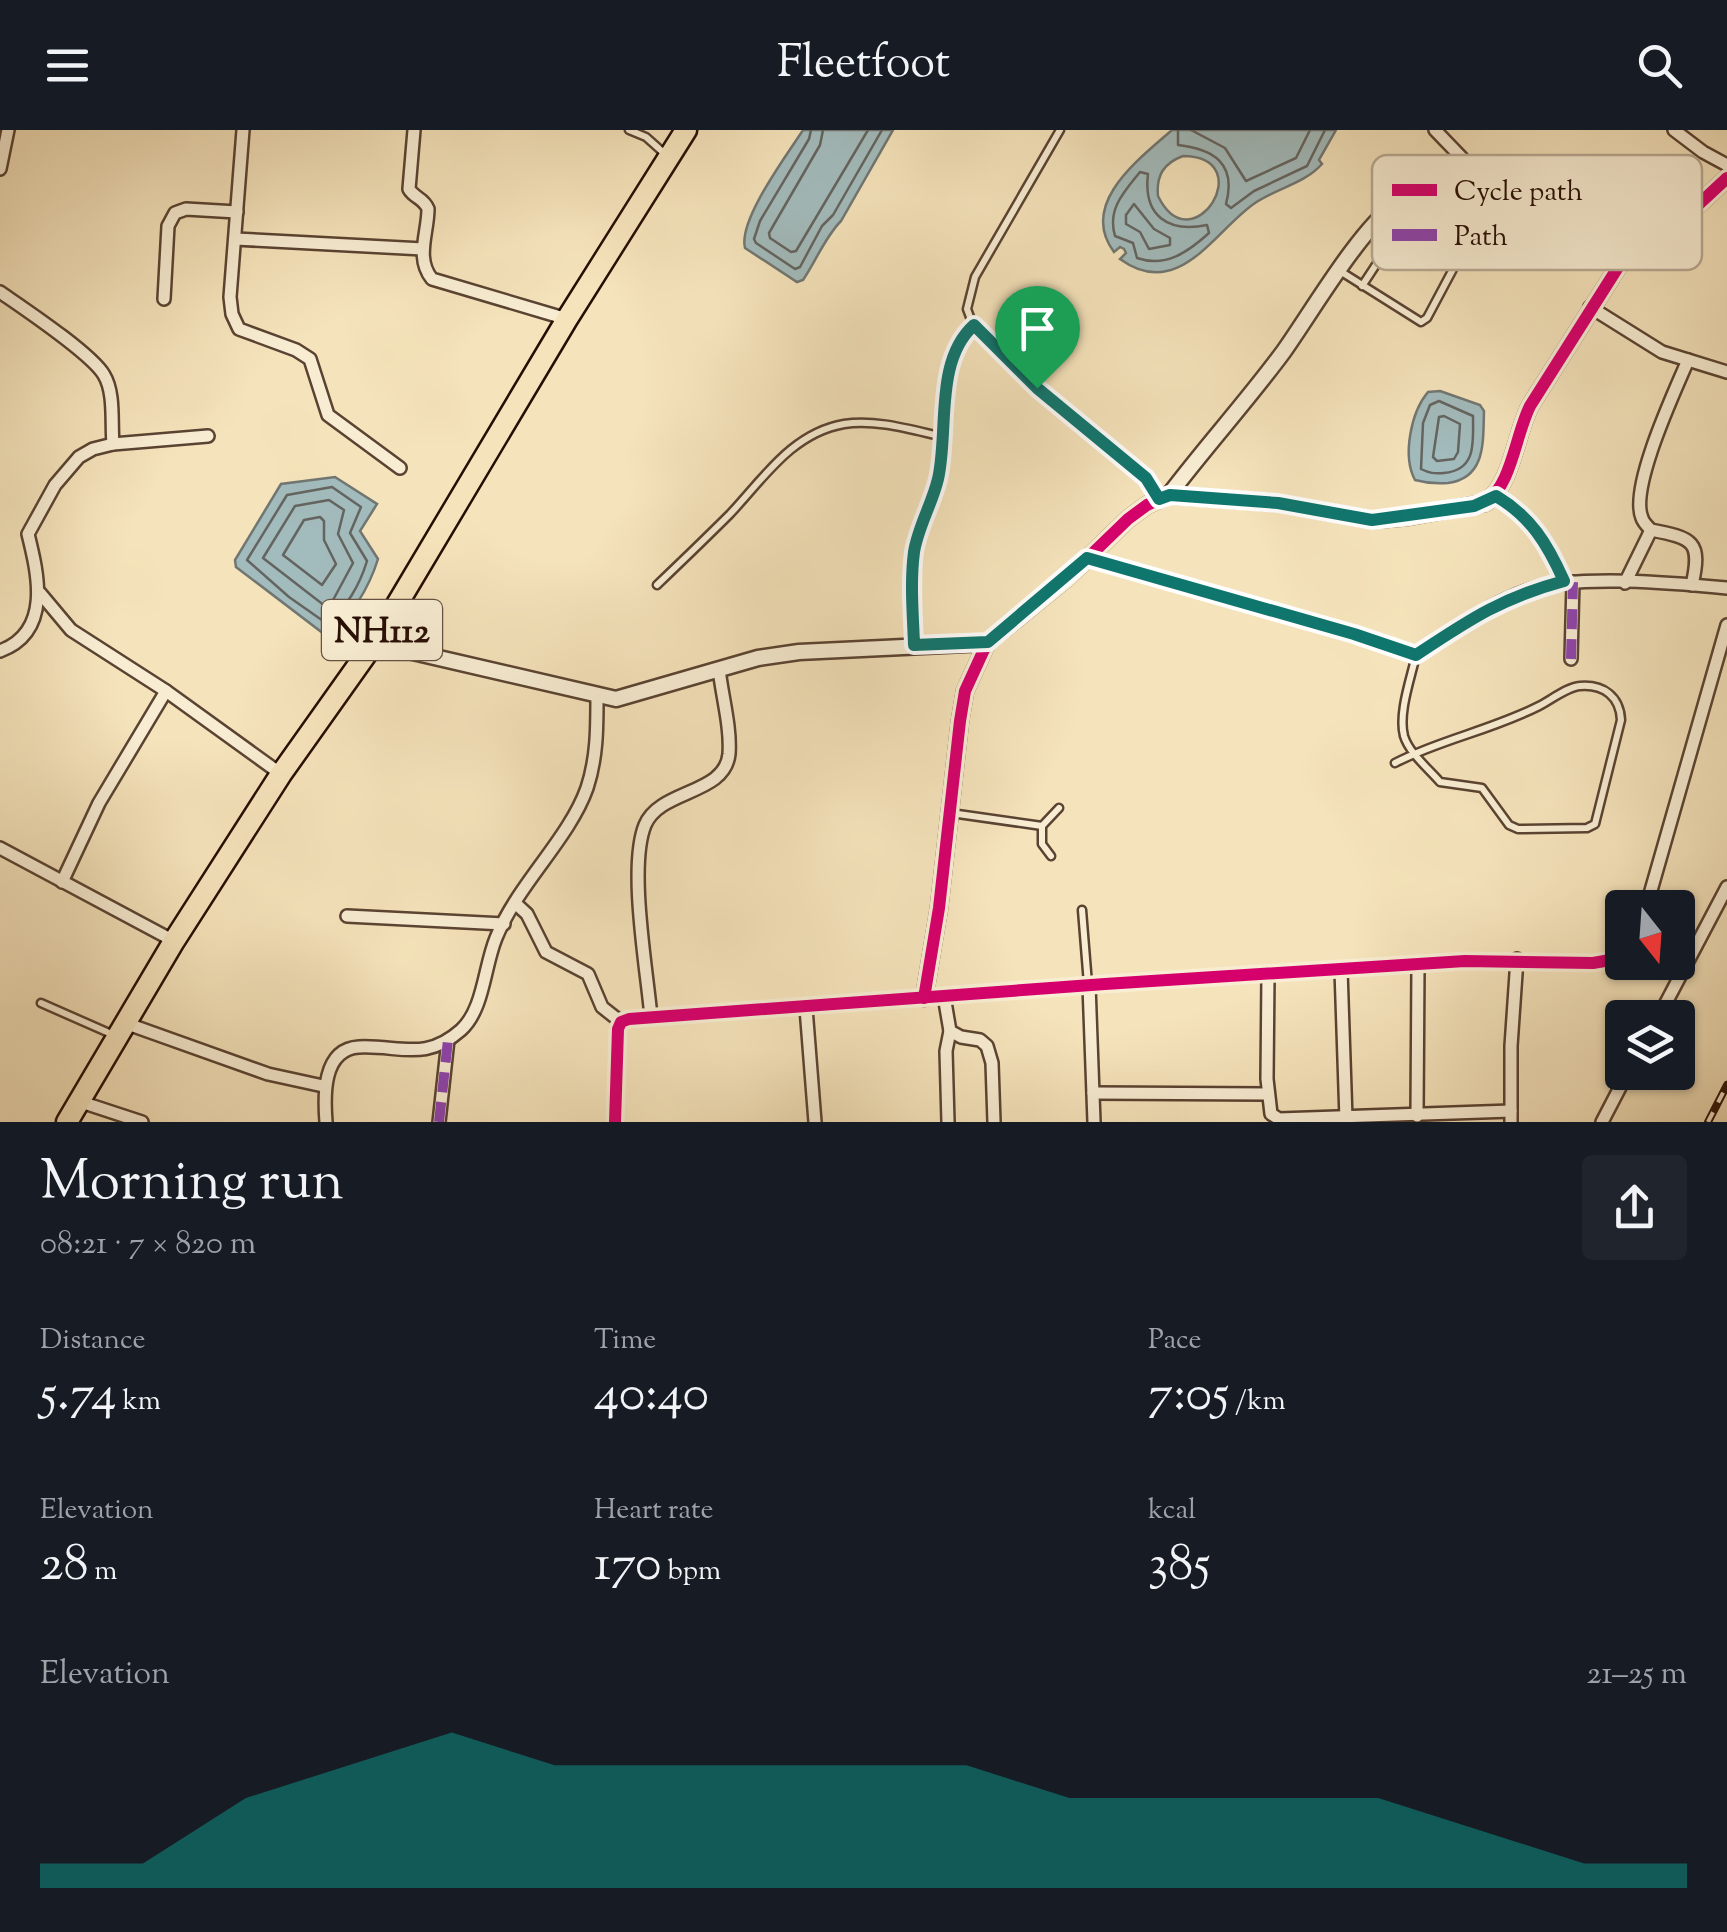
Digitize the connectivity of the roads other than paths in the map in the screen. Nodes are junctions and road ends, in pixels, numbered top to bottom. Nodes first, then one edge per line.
1 (8, 130) edge
2 (243, 130) edge
3 (414, 130) edge
4 (629, 130) edge
5 (686, 130) edge
6 (1060, 130) edge
7 (1435, 130) edge
8 (1674, 130) edge
9 (1459, 155) edge
10 (668, 158) junction
11 (1727, 165) edge
12 (0, 170) edge
13 (1727, 178) edge
14 (1702, 201) edge
15 (237, 212) junction
16 (1372, 229) edge
17 (235, 239) junction
18 (423, 249) junction
19 (1372, 270) edge
20 (1453, 270) edge
21 (1613, 270) edge
22 (1340, 271) junction
23 (1362, 286) junction
24 (0, 292) edge
25 (164, 299) dead end
26 (1590, 307) junction
27 (568, 319) junction
28 (974, 325) junction
29 (1688, 360) junction
30 (1727, 372) edge
31 (208, 436) dead end
32 (944, 438) junction
33 (112, 444) junction
34 (400, 468) dead end
35 (1496, 496) junction
36 (1164, 497) junction
37 (1652, 530) junction
38 (1087, 558) junction
39 (1569, 581) junction
40 (1625, 583) junction
41 (658, 585) dead end
42 (1692, 585) junction
43 (1727, 588) edge
44 (40, 593) junction
45 (1727, 625) edge
46 (988, 642) junction
47 (374, 643) junction
48 (914, 645) junction
49 (0, 650) edge
50 (1416, 655) junction
51 (1571, 659) dead end
52 (719, 669) junction
53 (166, 691) junction
54 (597, 697) junction
55 (1414, 752) junction
56 (1395, 763) dead end
57 (281, 774) junction
58 (1058, 808) dead end
59 (950, 812) junction
60 (1042, 826) junction
61 (0, 848) edge
62 (1051, 856) dead end
63 (62, 882) junction
64 (1727, 888) edge
65 (1651, 890) edge
66 (515, 903) junction
67 (1082, 910) dead end
68 (347, 916) dead end
69 (504, 924) junction
70 (174, 941) junction
71 (1517, 960) junction
72 (1605, 961) edge
73 (1418, 964) junction
74 (1341, 970) junction
75 (1268, 975) junction
76 (1088, 986) junction
77 (944, 996) junction
78 (924, 998) junction
79 (1668, 1000) edge
80 (41, 1003) dead end
81 (806, 1008) junction
82 (651, 1017) junction
83 (621, 1022) junction
84 (121, 1030) junction
85 (950, 1031) junction
86 (448, 1040) junction
87 (324, 1086) junction
88 (1619, 1090) edge
89 (1093, 1092) junction
90 (1267, 1094) junction
91 (78, 1101) junction
92 (1511, 1117) edge
93 (1346, 1118) junction
94 (1409, 1118) edge
95 (66, 1122) edge
96 (142, 1122) edge
97 (326, 1122) edge
98 (439, 1122) edge
99 (615, 1122) edge
100 (815, 1122) edge
101 (948, 1122) edge
102 (994, 1122) edge
103 (1094, 1122) edge
104 (1602, 1122) edge

1 - 12 street
2 - 15 street
3 - 18 street
4 - 10 lane
5 - 10 highway, NH112
6 - 28 lane
7 - 9 street
8 - 11 street
10 - 27 highway, NH112
13 - 14 street
15 - 17 street
15 - 25 street
16 - 22 street
17 - 18 street
17 - 34 street
18 - 27 street
19 - 23 lane
20 - 23 lane
21 - 26 street
22 - 23 lane
22 - 36 street
24 - 33 street
26 - 29 street
26 - 35 street
27 - 47 highway, NH112
28 - 32 lane
28 - 36 lane
29 - 30 street
29 - 37 street
31 - 33 street
32 - 41 lane
32 - 48 lane
33 - 44 street
35 - 36 street
35 - 39 street
36 - 38 street
37 - 40 street
37 - 42 street
38 - 46 street
38 - 50 street
39 - 40 street
39 - 50 street
39 - 51 street
40 - 42 street
42 - 43 street
44 - 49 street
44 - 53 street
45 - 65 street
46 - 48 street
46 - 59 street
47 - 54 street
47 - 57 highway, NH112
48 - 52 street
50 - 55 lane
52 - 54 street
52 - 82 street
53 - 57 street
53 - 63 street
54 - 66 street
55 - 55 lane
55 - 56 lane
57 - 70 highway, NH112
58 - 60 lane
59 - 60 lane
59 - 78 street
60 - 62 lane
61 - 63 street
63 - 70 street
64 - 79 street
66 - 69 street
66 - 83 street
67 - 76 lane
68 - 69 street
69 - 86 street
70 - 84 highway, NH112
71 - 72 street
71 - 73 street
71 - 92 street
73 - 74 street
73 - 94 street
74 - 75 street
74 - 93 street
75 - 76 street
75 - 90 street
76 - 77 street
76 - 89 street
77 - 78 street
77 - 85 street
78 - 81 street
80 - 84 lane
81 - 82 street
81 - 100 street
82 - 83 street
83 - 99 street
84 - 87 street
84 - 91 highway, NH112
85 - 101 street
85 - 102 street
86 - 87 street
86 - 98 street
87 - 97 street
88 - 104 street
89 - 90 street
89 - 103 street
90 - 93 street
91 - 95 highway, NH112
91 - 96 street
92 - 94 street
93 - 94 street

